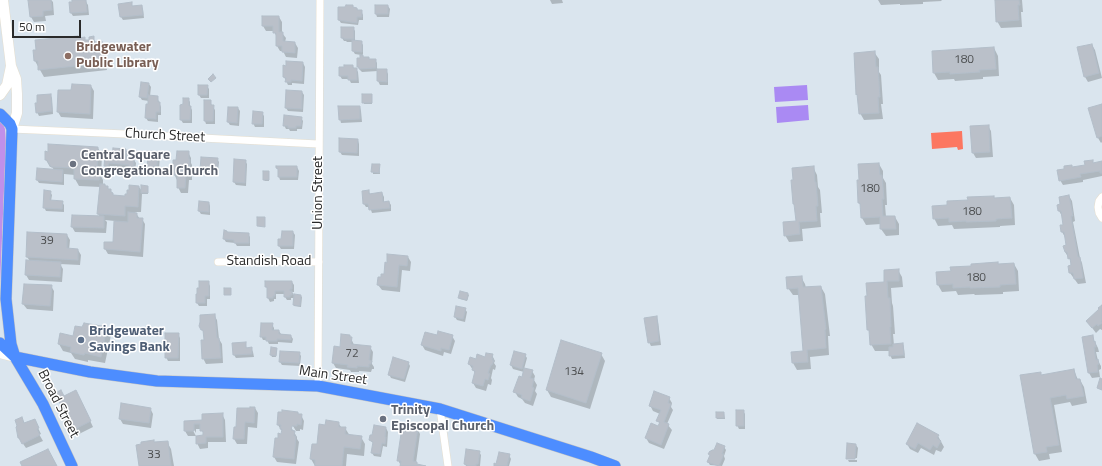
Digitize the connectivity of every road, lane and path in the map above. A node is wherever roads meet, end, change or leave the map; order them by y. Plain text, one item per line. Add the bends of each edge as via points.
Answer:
1 (3, 0) edge
2 (320, 0) edge
3 (12, 66) junction
4 (0, 96) edge
5 (0, 114) edge
6 (12, 129) junction
7 (318, 144) junction
8 (1102, 197) edge
9 (1102, 218) edge
10 (218, 262) dead end
11 (319, 262) junction
12 (7, 286) junction
13 (0, 299) edge
14 (0, 343) edge
15 (0, 353) edge
16 (16, 357) junction
17 (318, 386) junction
18 (440, 409) junction
19 (72, 466) edge
20 (448, 466) edge
21 (615, 466) edge

1 - 3 main road
2 - 7 street, Union Street
3 - 4 main road via 7,85
3 - 6 main road via 16,79 17,113
5 - 6 main road
6 - 7 street, Church Street
6 - 12 main road
7 - 11 street, Union Street
8 - 9 street via 1098,207
10 - 11 street, Standish Road
11 - 17 street, Union Street
12 - 13 main road
12 - 16 main road via 9,330
14 - 16 main road
15 - 16 main road
16 - 17 main road, Main Street via 157,381
16 - 19 main road, Broad Street via 43,404
17 - 18 main road, Main Street
18 - 20 street
18 - 21 main road, Main Street

